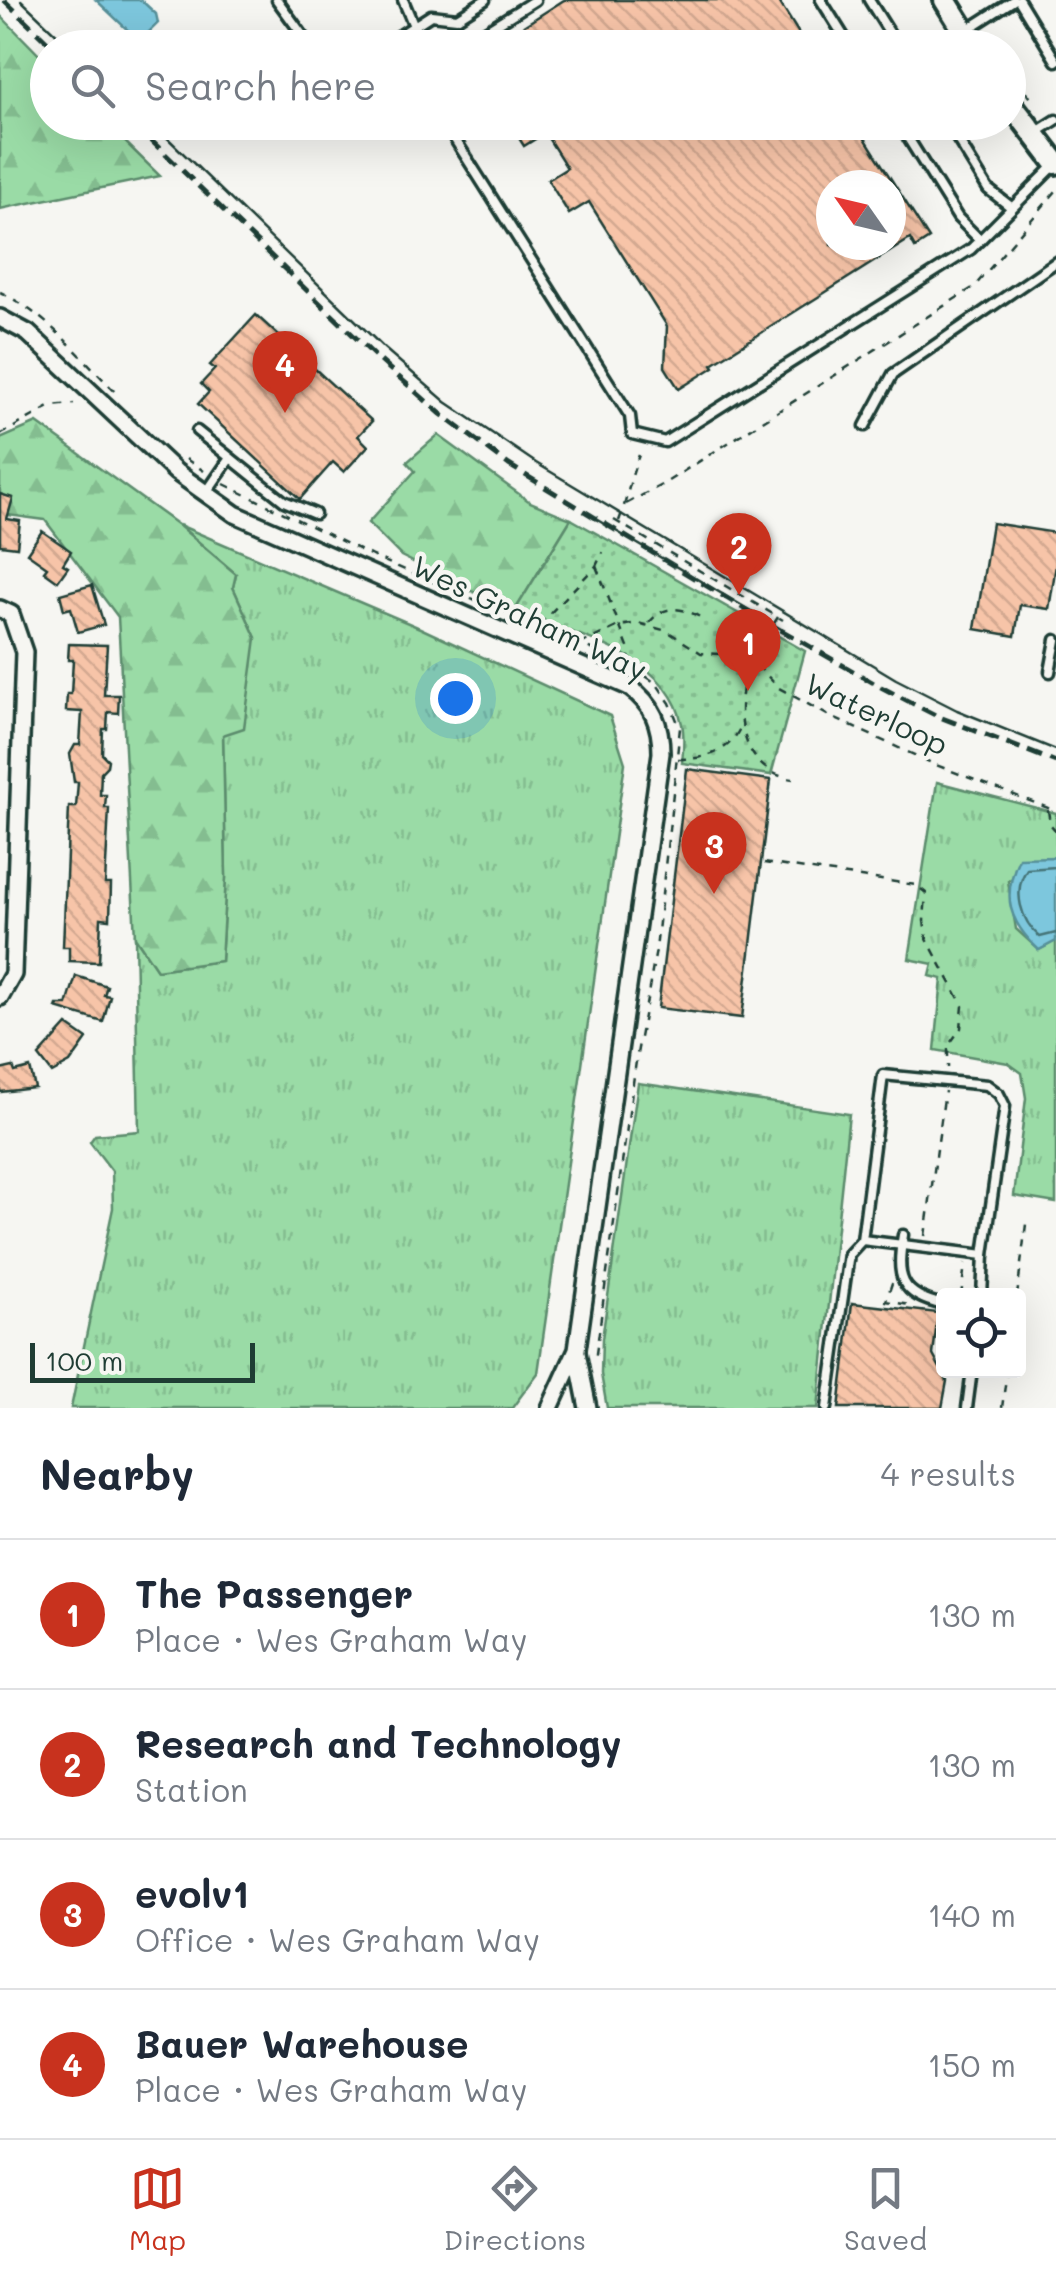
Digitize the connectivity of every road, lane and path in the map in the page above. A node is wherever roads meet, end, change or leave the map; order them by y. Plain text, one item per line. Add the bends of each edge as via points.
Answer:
1 (277, 0) edge
2 (403, 0) edge
3 (485, 0) edge
4 (535, 0) edge
5 (821, 0) edge
6 (869, 0) edge
7 (945, 0) edge
8 (1016, 0) edge
9 (414, 26) junction
10 (299, 30) edge
11 (408, 30) edge
12 (487, 30) edge
13 (840, 30) edge
14 (888, 30) edge
15 (964, 30) edge
16 (982, 30) edge
17 (1056, 61) edge
18 (1026, 93) edge
19 (1046, 126) edge
20 (455, 140) edge
21 (909, 140) edge
22 (957, 140) edge
23 (1056, 164) edge
24 (1056, 191) edge
25 (1011, 207) junction
26 (980, 240) junction
27 (1056, 262) edge
28 (0, 318) edge
29 (74, 404) dead end
30 (864, 426) dead end
31 (198, 431) dead end
32 (0, 434) edge
33 (639, 455) dead end
34 (230, 458) junction
35 (206, 493) junction
36 (626, 504) junction
37 (315, 514) dead end
38 (603, 552) dead end
39 (596, 566) junction
40 (0, 609) edge
41 (700, 617) dead end
42 (648, 624) junction
43 (538, 626) dead end
44 (619, 626) junction
45 (1056, 640) edge
46 (579, 644) dead end
47 (752, 660) junction
48 (628, 672) dead end
49 (1050, 672) dead end
50 (742, 724) junction
51 (678, 759) dead end
52 (792, 779) dead end
53 (1048, 809) junction
54 (1056, 811) edge
55 (1056, 831) edge
56 (764, 863) dead end
57 (0, 998) edge
58 (946, 1080) junction
59 (1026, 1224) dead end
60 (862, 1240) junction
61 (902, 1240) junction
62 (924, 1248) junction
63 (984, 1255) junction
64 (954, 1262) dead end
65 (962, 1288) edge
66 (982, 1288) edge
67 (1018, 1288) edge
68 (936, 1303) edge
69 (576, 1349) junction
70 (971, 1378) edge
71 (1006, 1378) edge
72 (550, 1408) edge
73 (588, 1408) edge
74 (828, 1408) edge
75 (968, 1408) edge
76 (1002, 1408) edge

1 - 10 lane
2 - 9 lane
3 - 9 lane via 457,18 432,16
4 - 12 lane
5 - 13 lane
6 - 14 lane
7 - 15 street
8 - 16 lane
8 - 17 lane
9 - 11 lane
18 - 19 path
19 - 23 street
20 - 26 lane via 630,416 632,434 665,442
21 - 26 lane via 958,218
22 - 25 lane via 988,188
23 - 25 lane
24 - 36 path via 974,287
25 - 26 lane
27 - 30 lane via 893,374
28 - 35 street, Wes Graham Way via 28,333
29 - 32 path via 51,406
31 - 34 lane
33 - 36 path
34 - 35 lane
34 - 37 lane via 284,500
35 - 69 street, Wes Graham Way via 235,514 629,687 656,718 661,753
36 - 47 path via 616,521 781,619
38 - 39 path
39 - 43 path
39 - 44 path
40 - 57 street via 11,614 24,652 13,974
41 - 42 path via 682,608 666,610
42 - 44 path
42 - 47 path via 701,653
44 - 46 path
44 - 48 path
45 - 49 lane
47 - 50 path
47 - 53 path, Waterloop via 779,688 829,716
50 - 51 path via 718,752
50 - 52 path via 759,764 772,776
53 - 54 path, Waterloop
53 - 55 path
56 - 58 path via 908,883 926,893 927,939 964,1006 961,1028 948,1046
58 - 60 lane via 882,1074
58 - 62 path
58 - 63 lane via 988,1085 1005,1106
59 - 67 path
60 - 61 lane
60 - 74 lane via 849,1254
61 - 62 lane
61 - 68 lane via 904,1288
62 - 63 lane
63 - 66 lane
64 - 65 path via 966,1264
69 - 72 street, Wes Graham Way
69 - 73 street, Wes Graham Way
70 - 75 lane
71 - 76 path

